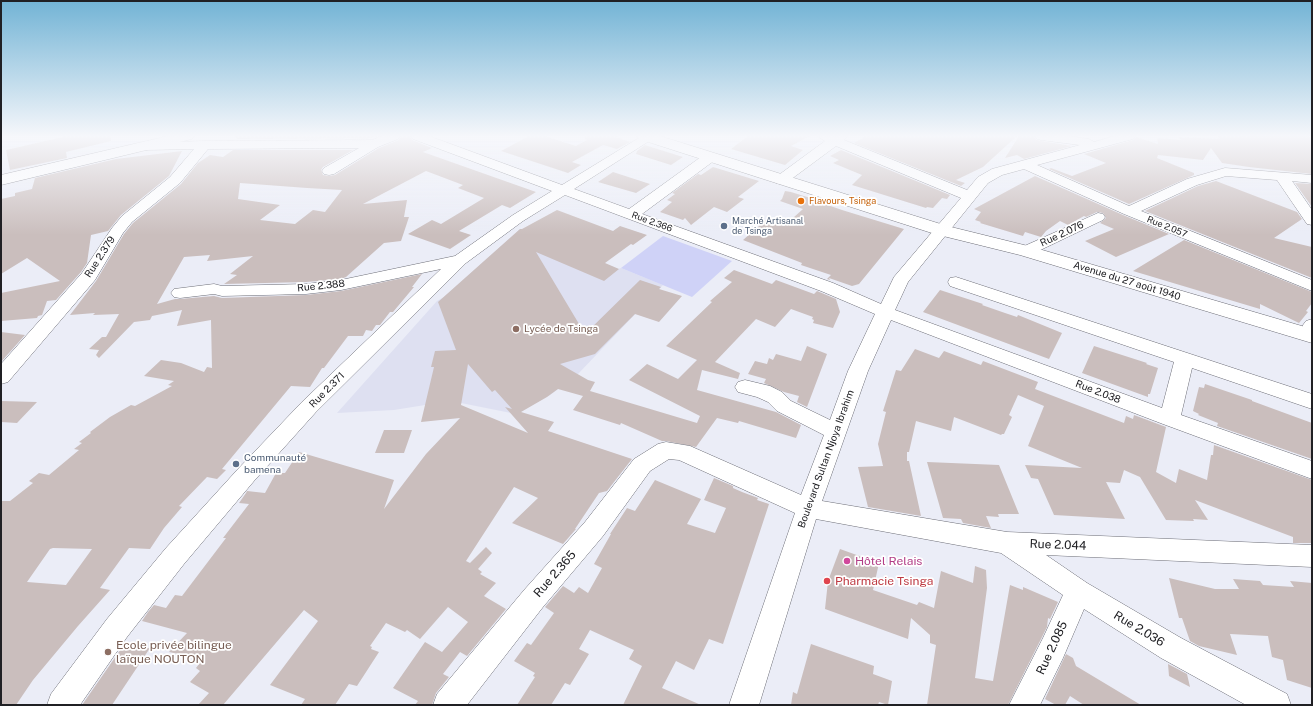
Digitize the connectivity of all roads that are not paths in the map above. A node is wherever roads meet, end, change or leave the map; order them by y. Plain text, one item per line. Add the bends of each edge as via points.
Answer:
1 (48, 169) edge
2 (184, 169) edge
3 (332, 169) edge
4 (505, 169) edge
5 (596, 169) edge
6 (694, 169) edge
7 (747, 169) edge
8 (795, 169) edge
9 (906, 169) edge
10 (1007, 169) edge
11 (1035, 169) edge
12 (329, 171) dead end
13 (1281, 176) junction
14 (1312, 179) edge
15 (1, 180) edge
16 (782, 180) junction
17 (562, 190) junction
18 (969, 196) junction
19 (1129, 211) junction
20 (631, 215) junction
21 (1098, 217) dead end
22 (1312, 221) edge
23 (941, 230) junction
24 (1026, 251) junction
25 (460, 260) junction
26 (956, 282) dead end
27 (1312, 286) edge
28 (180, 293) dead end
29 (885, 312) junction
30 (1311, 332) edge
31 (1184, 360) junction
32 (1, 377) edge
33 (745, 387) dead end
34 (1312, 402) edge
35 (1170, 419) junction
36 (836, 432) junction
37 (666, 450) joint
38 (1312, 470) edge
39 (808, 508) junction
40 (1007, 543) junction
41 (1312, 556) edge
42 (1078, 591) junction
43 (62, 705) edge
44 (448, 705) edge
45 (744, 705) edge
46 (1024, 705) edge
47 (1276, 705) edge

1 - 15 main road
2 - 32 street, Rue 2.379 via 175,180 127,219 89,276
3 - 12 street
4 - 17 street, Rue 2.366
5 - 17 street, Rue 2.371
6 - 20 street
7 - 16 main road, Avenue du 27 août 1940
8 - 16 street
9 - 18 street
10 - 18 street, Boulevard Sultan Njoya Ibrahim via 983,180
11 - 19 street, Rue 2.057
13 - 14 street
13 - 19 street via 1238,172 1214,174
13 - 22 street
16 - 23 main road, Avenue du 27 août 1940
17 - 20 street, Rue 2.366
17 - 25 street, Rue 2.371
18 - 23 street, Boulevard Sultan Njoya Ibrahim
19 - 27 street, Rue 2.057
20 - 29 street, Rue 2.366 via 827,287
21 - 24 street, Rue 2.076
23 - 24 main road, Avenue du 27 août 1940
23 - 29 street, Boulevard Sultan Njoya Ibrahim via 900,281
24 - 30 main road, Avenue du 27 août 1940
25 - 28 street, Rue 2.388 via 334,286 284,290 214,289
25 - 43 street, Rue 2.371 via 309,407 246,475 175,556
26 - 31 street
29 - 35 street, Rue 2.038
29 - 36 street, Boulevard Sultan Njoya Ibrahim via 858,371
31 - 34 street
31 - 35 street
33 - 36 street via 763,391 775,397 784,406
35 - 38 street, Rue 2.038
36 - 39 street, Boulevard Sultan Njoya Ibrahim
37 - 39 street, Rue 2.044 via 682,452
37 - 44 street, Rue 2.365 via 642,465 594,530 534,598
39 - 40 street, Rue 2.044
39 - 45 street, Boulevard Sultan Njoya Ibrahim
40 - 41 street, Rue 2.044
40 - 42 street, Rue 2.036
42 - 46 street, Rue 2.085
42 - 47 street, Rue 2.036 via 1171,648

